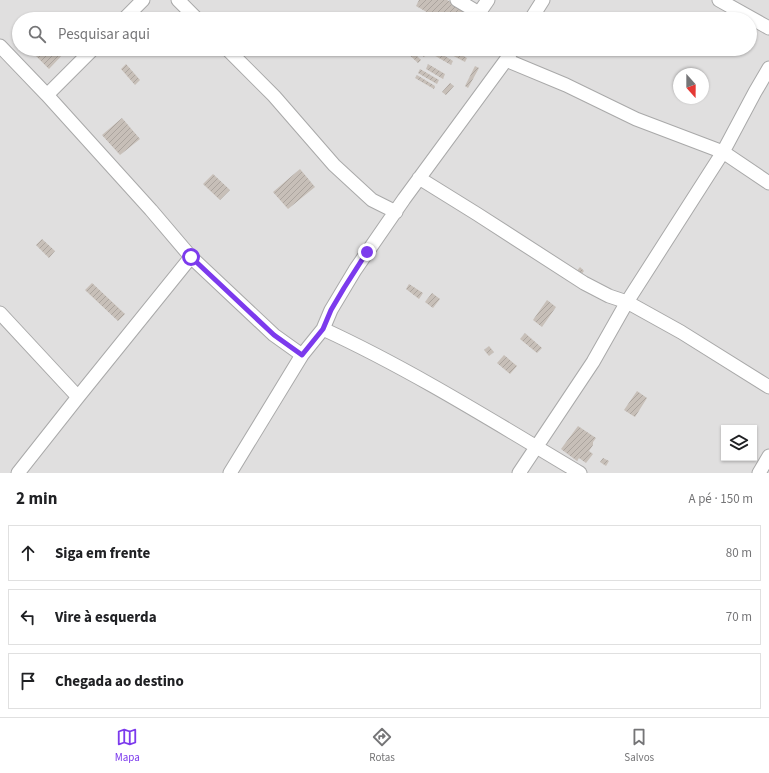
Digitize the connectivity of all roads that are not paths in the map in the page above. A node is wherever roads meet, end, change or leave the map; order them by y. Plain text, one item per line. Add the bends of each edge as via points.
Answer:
1 (143, 0) edge
2 (178, 0) edge
3 (457, 0) edge
4 (488, 0) edge
5 (543, 0) edge
6 (720, 0) edge
7 (131, 12) edge
8 (190, 12) edge
9 (477, 12) edge
10 (480, 12) edge
11 (535, 12) edge
12 (741, 12) edge
13 (757, 21) edge
14 (769, 28) edge
15 (0, 46) edge
16 (86, 56) edge
17 (234, 56) edge
18 (508, 56) edge
19 (511, 56) edge
20 (769, 68) edge
21 (47, 95) junction
22 (723, 152) junction
23 (419, 178) junction
24 (769, 183) edge
25 (396, 212) junction
26 (191, 257) junction
27 (627, 302) junction
28 (0, 313) edge
29 (323, 329) junction
30 (302, 355) junction
31 (769, 388) edge
32 (78, 397) junction
33 (536, 447) junction
34 (769, 456) edge
35 (18, 473) edge
36 (230, 473) edge
37 (519, 473) edge
38 (580, 473) edge
39 (759, 473) edge

1 - 7 street
2 - 8 street
3 - 9 street
4 - 10 street
5 - 11 street
6 - 12 street
13 - 14 street
15 - 21 street
16 - 21 street
17 - 25 street via 274,96 334,165 372,200
18 - 23 street
19 - 22 street via 636,118
20 - 22 street
21 - 26 street
22 - 24 street
22 - 27 street
23 - 25 street
23 - 27 street via 584,283
25 - 29 street via 355,270 331,310
26 - 30 street via 274,335
26 - 32 street
27 - 31 street via 682,332
27 - 33 street via 593,362
28 - 32 street
29 - 30 street
29 - 33 street via 365,348
30 - 36 street
32 - 35 street
33 - 37 street
33 - 38 street
34 - 39 street

